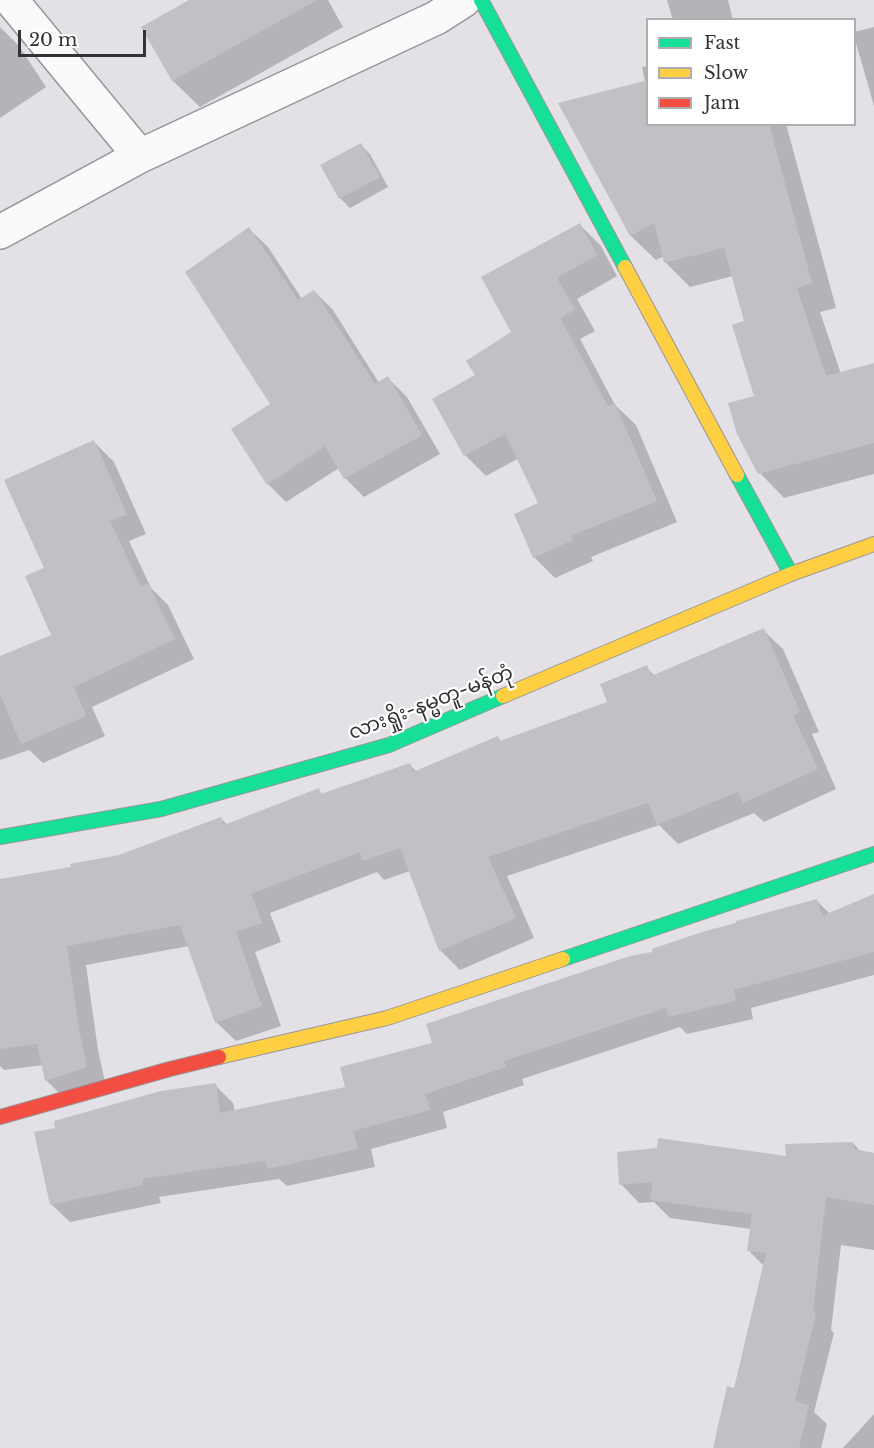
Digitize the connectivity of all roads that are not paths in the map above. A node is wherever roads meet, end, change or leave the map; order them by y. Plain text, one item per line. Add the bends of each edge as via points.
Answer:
1 (11, 0) edge
2 (464, 0) edge
3 (482, 0) edge
4 (428, 9) edge
5 (140, 156) junction
6 (0, 232) edge
7 (874, 544) edge
8 (791, 574) junction
9 (0, 837) edge
10 (874, 854) edge
11 (0, 1117) edge

1 - 5 street
2 - 4 street
3 - 8 street
4 - 5 street
5 - 6 street
7 - 8 street, လားရှိုး-နမ္မတူ-မန်တုံ
8 - 9 street, လားရှိုး-နမ္မတူ-မန်တုံ via 389,745 161,809
10 - 11 street via 387,1018 170,1069

